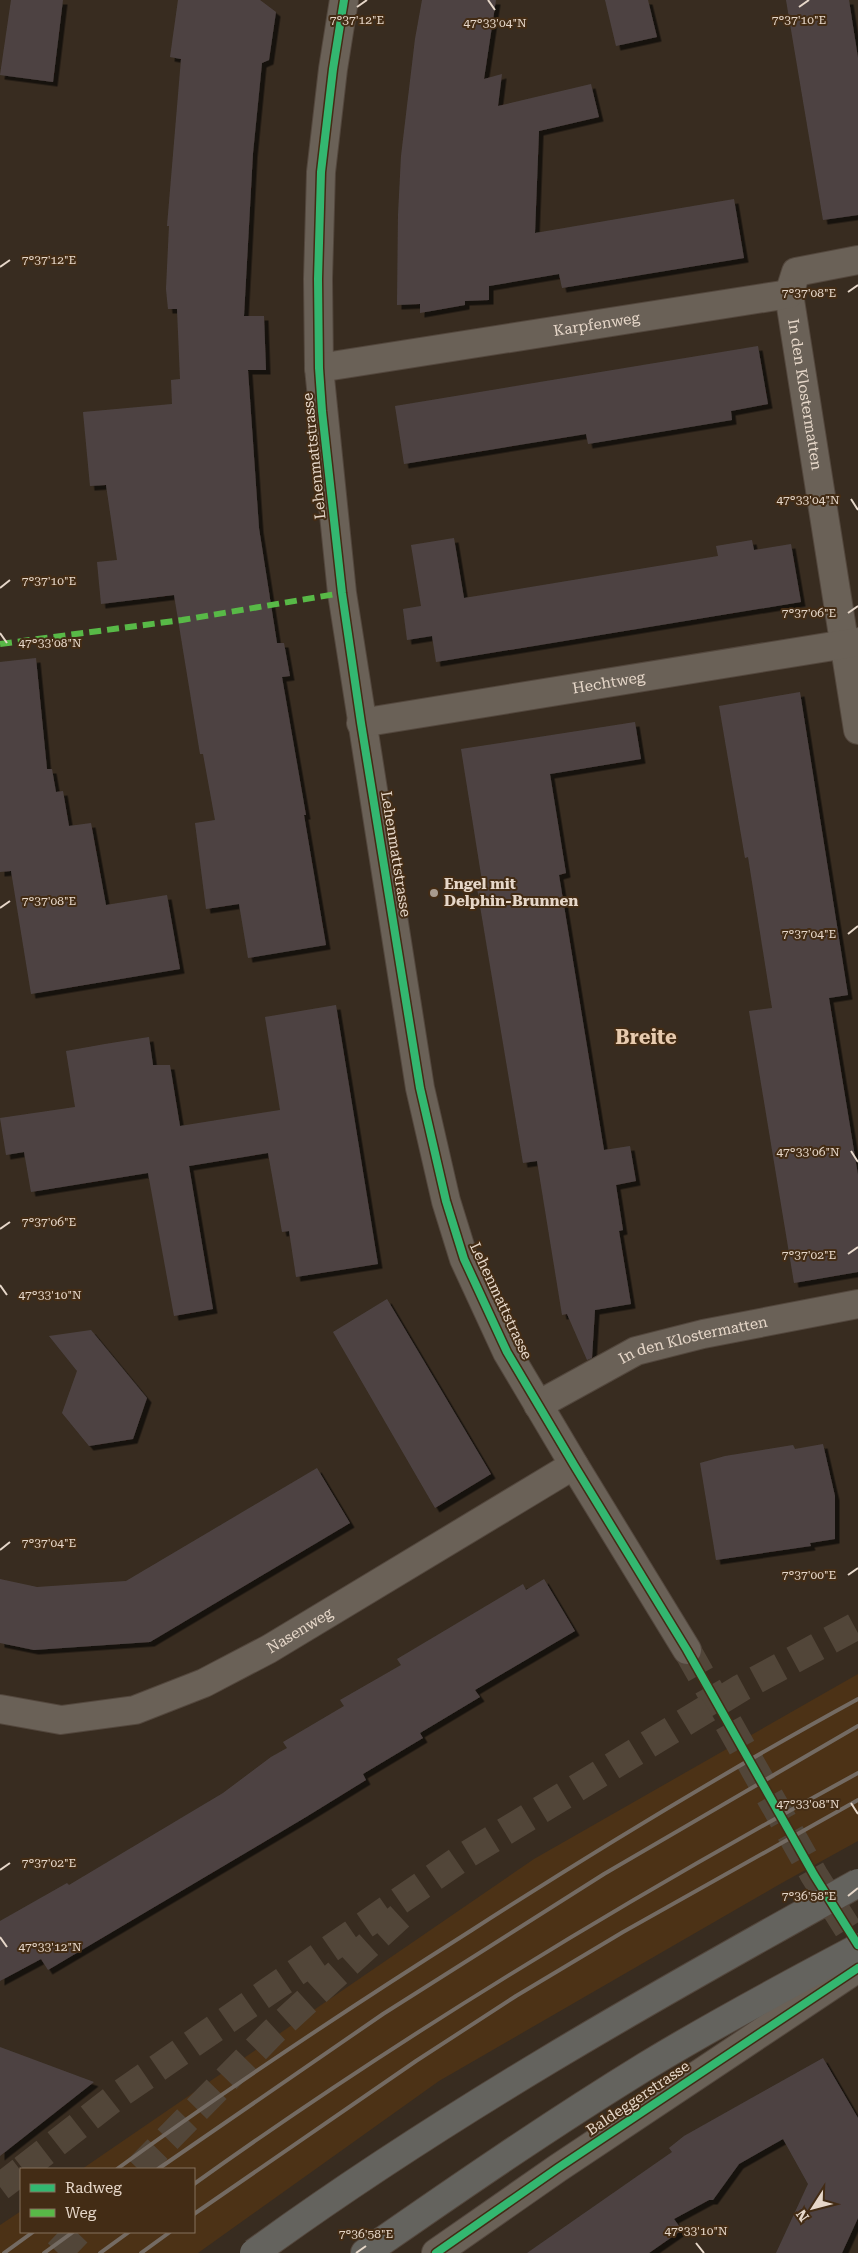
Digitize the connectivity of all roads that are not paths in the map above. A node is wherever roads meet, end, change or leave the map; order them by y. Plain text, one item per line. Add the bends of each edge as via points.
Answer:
1 (344, 0) edge
2 (858, 260) edge
3 (790, 294) junction
4 (319, 368) junction
5 (851, 643) edge
6 (361, 723) junction
7 (858, 730) edge
8 (858, 1304) edge
9 (538, 1404) junction
10 (574, 1465) junction
11 (687, 1650) tunnel mouth
12 (0, 1709) edge
13 (858, 1883) edge
14 (858, 1948) edge
15 (858, 1968) edge
16 (254, 2253) edge
17 (365, 2253) edge
18 (436, 2253) edge

1 - 4 street, Lehenmattstrasse via 321,172
2 - 3 street via 796,272
3 - 4 street, Karpfenweg
3 - 5 street, In den Klostermatten
4 - 6 street, Lehenmattstrasse via 342,594
5 - 6 street, Hechtweg
5 - 7 street, In den Klostermatten
6 - 9 street, Lehenmattstrasse via 420,1088 446,1201 464,1259 507,1352
8 - 9 street, In den Klostermatten via 703,1334 636,1351
9 - 10 street, Lehenmattstrasse
10 - 11 street, Lehenmattstrasse
10 - 12 street, Nasenweg via 270,1649 204,1683 135,1710 61,1720
13 - 16 highway, bridge via 554,2056 368,2173
14 - 17 highway via 646,2066 520,2146
15 - 18 street, Baldeggerstrasse

